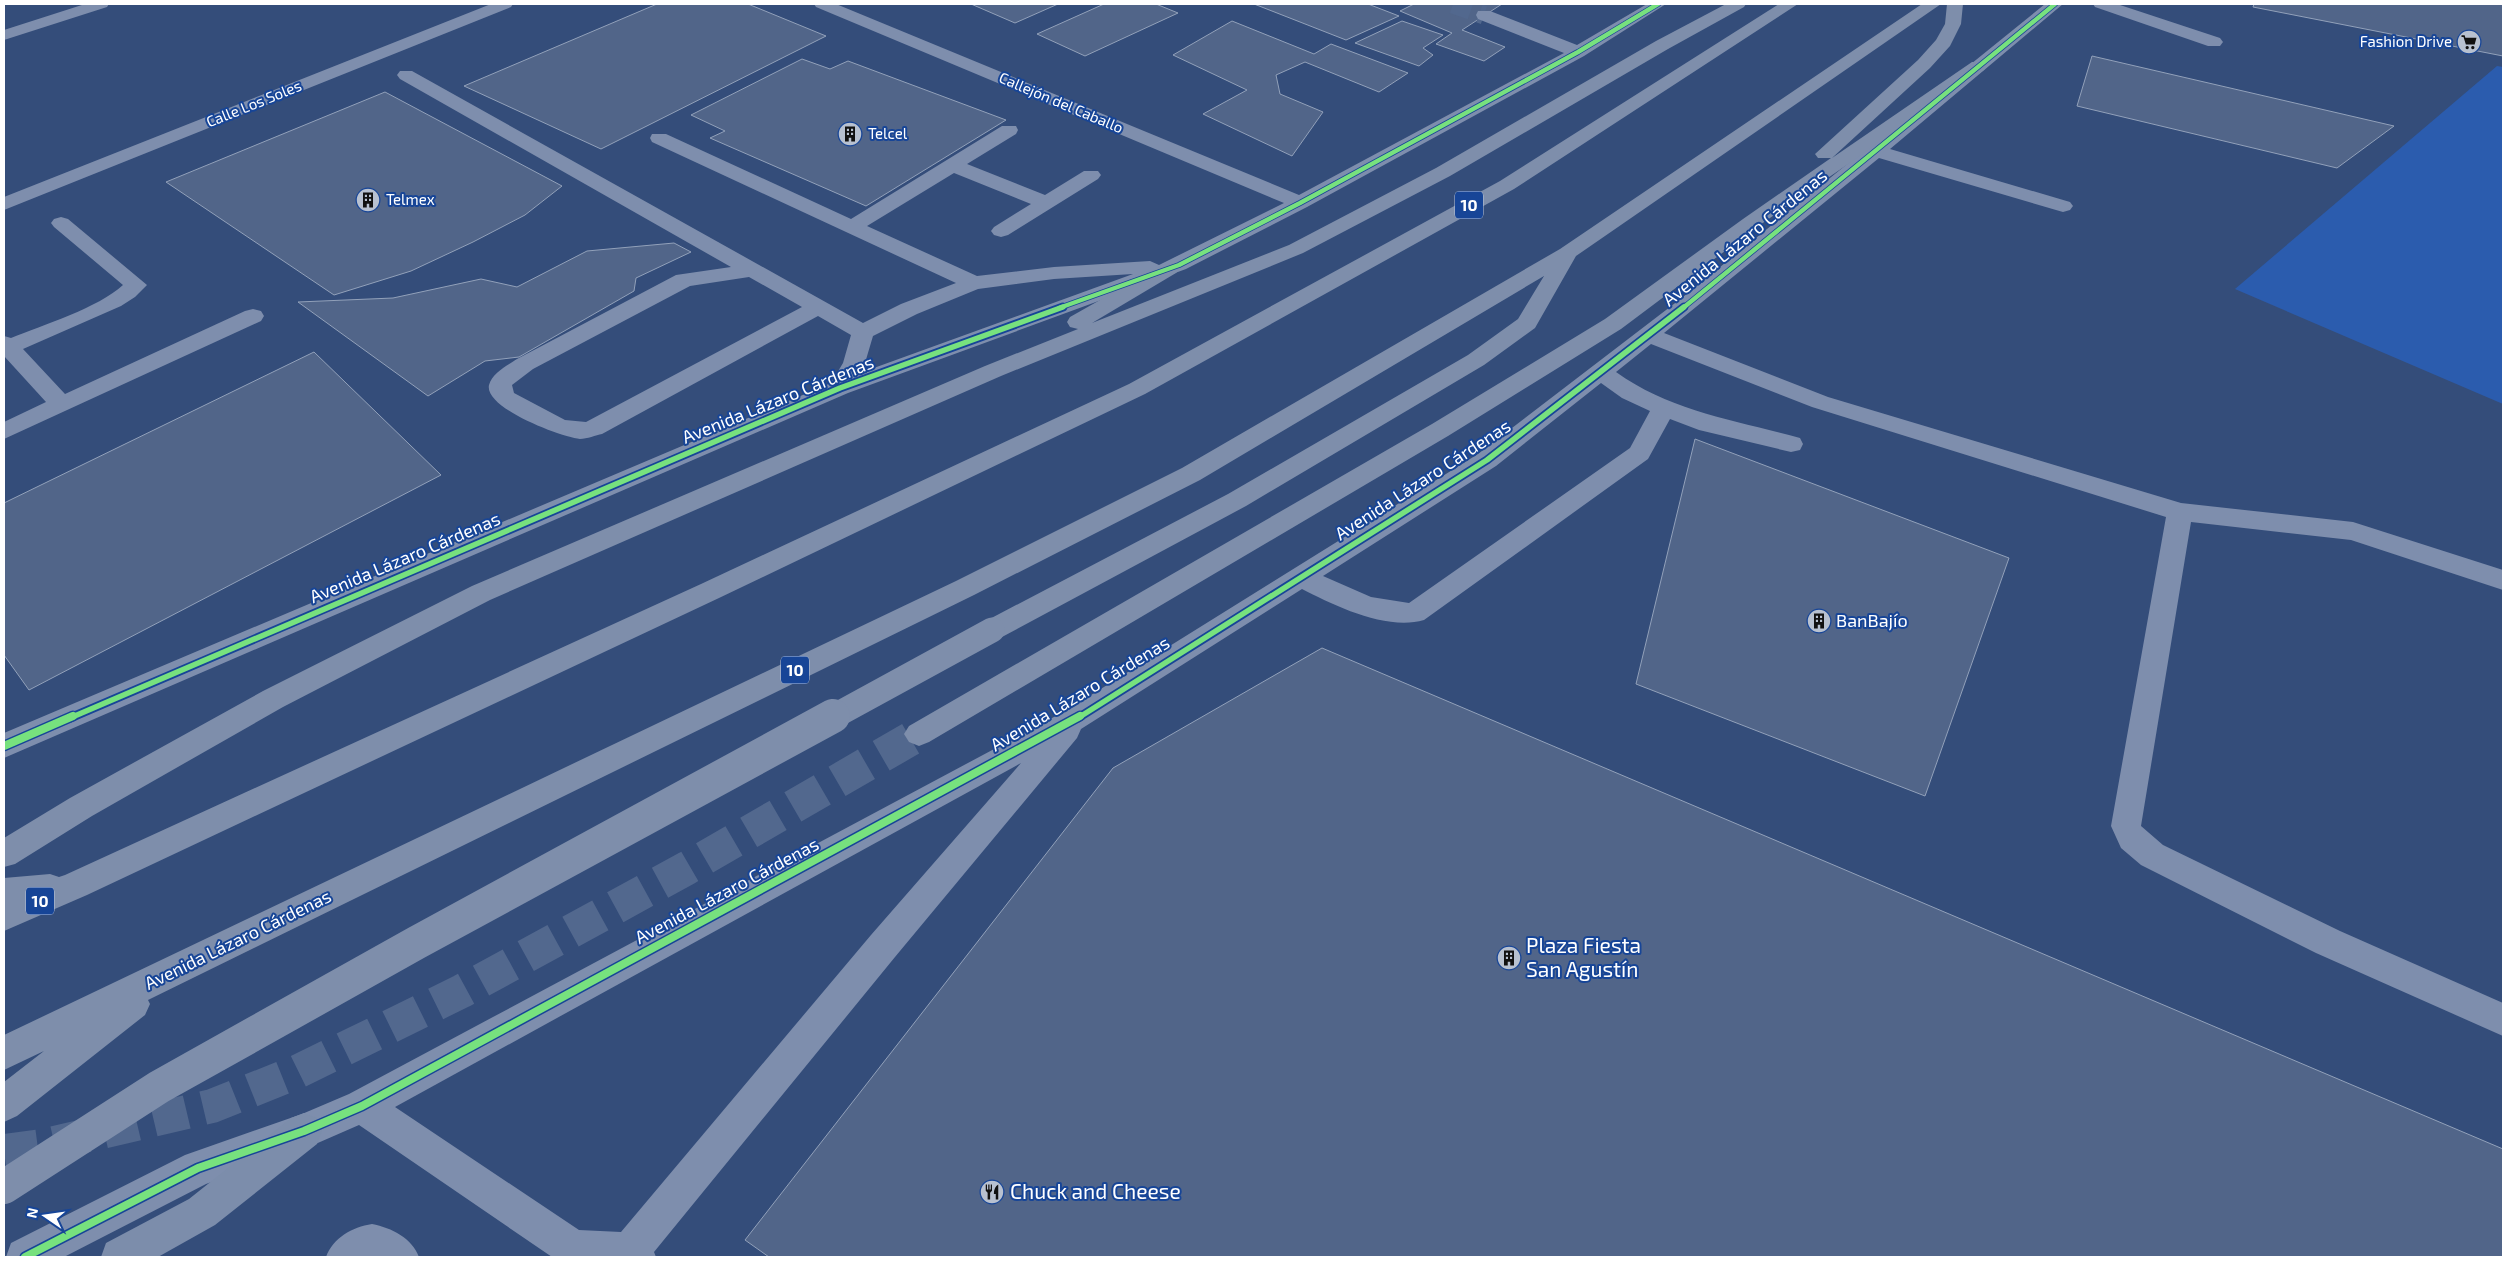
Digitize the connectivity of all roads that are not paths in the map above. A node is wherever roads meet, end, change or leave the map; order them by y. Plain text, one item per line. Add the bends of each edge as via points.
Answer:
1 (101, 4) edge
2 (505, 4) edge
3 (822, 4) edge
4 (1658, 4) edge
5 (1738, 4) edge
6 (1790, 4) edge
7 (1933, 4) edge
8 (1956, 4) edge
9 (2054, 4) edge
10 (2101, 4) edge
11 (1484, 16) tunnel mouth
12 (4, 35) edge
13 (2214, 42) dead end
14 (1578, 52) junction
15 (1978, 66) junction
16 (406, 75) dead end
17 (1008, 130) dead end
18 (658, 138) dead end
19 (1876, 151) junction
20 (952, 165) junction
21 (1091, 175) dead end
22 (1046, 203) junction
23 (1300, 203) junction
24 (4, 204) edge
25 (2063, 206) dead end
26 (1750, 223) junction
27 (61, 224) dead end
28 (852, 227) junction
29 (1001, 232) dead end
30 (1567, 252) junction
31 (1174, 267) junction
32 (752, 270) junction
33 (974, 283) junction
34 (818, 307) junction
35 (253, 316) dead end
36 (863, 332) junction
37 (1648, 336) junction
38 (5, 347) edge
39 (992, 371) junction
40 (1601, 372) junction
41 (840, 388) junction
42 (61, 404) junction
43 (1664, 408) junction
44 (4, 431) edge
45 (1791, 444) dead end
46 (2180, 512) junction
47 (1301, 577) junction
48 (2503, 580) edge
49 (1077, 718) junction
50 (919, 734) tunnel mouth
51 (4, 746) edge
52 (4, 854) edge
53 (76, 886) junction
54 (4, 892) edge
55 (4, 917) edge
56 (178, 969) junction
57 (2503, 1020) edge
58 (4, 1053) edge
59 (4, 1104) edge
60 (362, 1106) junction
61 (304, 1131) junction
62 (4, 1187) edge
63 (570, 1253) edge
64 (633, 1255) edge
65 (25, 1257) edge
66 (120, 1257) edge
67 (345, 1257) edge
68 (400, 1257) edge

1 - 12 street
2 - 24 street, Calle Los Soles
3 - 23 street, Callejón del Caballo
4 - 14 street, Avenida Lázaro Cárdenas
5 - 39 highway via 1443,172 1296,249
6 - 53 highway, 10 via 1506,185 1137,389 710,592
7 - 30 highway, Avenida Lázaro Cárdenas / 10
8 - 26 highway via 1953,24 1944,42 1924,64
9 - 15 street, Avenida Lázaro Cárdenas
10 - 13 street
11 - 14 street
14 - 23 street, Avenida Lázaro Cárdenas
15 - 19 street, Avenida Lázaro Cárdenas
15 - 26 highway
16 - 32 street
17 - 20 street
18 - 28 street
19 - 25 street
19 - 37 street, Avenida Lázaro Cárdenas
20 - 22 street
20 - 28 street
21 - 22 street
22 - 29 street
23 - 31 street, Avenida Lázaro Cárdenas
26 - 50 highway via 1596,334 1440,430
27 - 38 street via 136,285 131,292 112,302
28 - 33 street
30 - 56 highway, Avenida Lázaro Cárdenas / 10 via 1191,474 965,588
30 - 62 highway, bridge via 1527,323 1476,360 1237,500 416,943 168,1082
31 - 33 street via 1054,273
31 - 39 highway
31 - 41 street, Avenida Lázaro Cárdenas
32 - 34 street
32 - 34 street via 684,280 525,364 507,375 500,389 505,398 559,427 582,431 594,428
33 - 36 street
34 - 36 street
35 - 42 street
36 - 41 street via 854,363
37 - 40 street, Avenida Lázaro Cárdenas
37 - 46 street via 1820,402
38 - 42 street
39 - 52 highway via 480,593 273,699
40 - 43 street via 1630,393
40 - 47 street, Avenida Lázaro Cárdenas via 1487,460
41 - 51 street, Avenida Lázaro Cárdenas
42 - 44 street
43 - 45 street via 1706,424
43 - 47 street via 1639,453 1414,613 1389,613 1345,600
46 - 48 street via 2353,531
46 - 57 street via 2126,826 2128,832 2142,850 2328,942
47 - 49 street, Avenida Lázaro Cárdenas
49 - 60 street, Avenida Lázaro Cárdenas
49 - 64 street via 883,946
53 - 54 highway
53 - 55 highway, 10
56 - 58 highway, Avenida Lázaro Cárdenas / 10
56 - 59 highway
60 - 61 street, Avenida Lázaro Cárdenas
60 - 63 street
61 - 65 street, Avenida Lázaro Cárdenas via 198,1168
61 - 66 main road via 202,1212
63 - 64 street
67 - 68 street via 365,1243 373,1242

